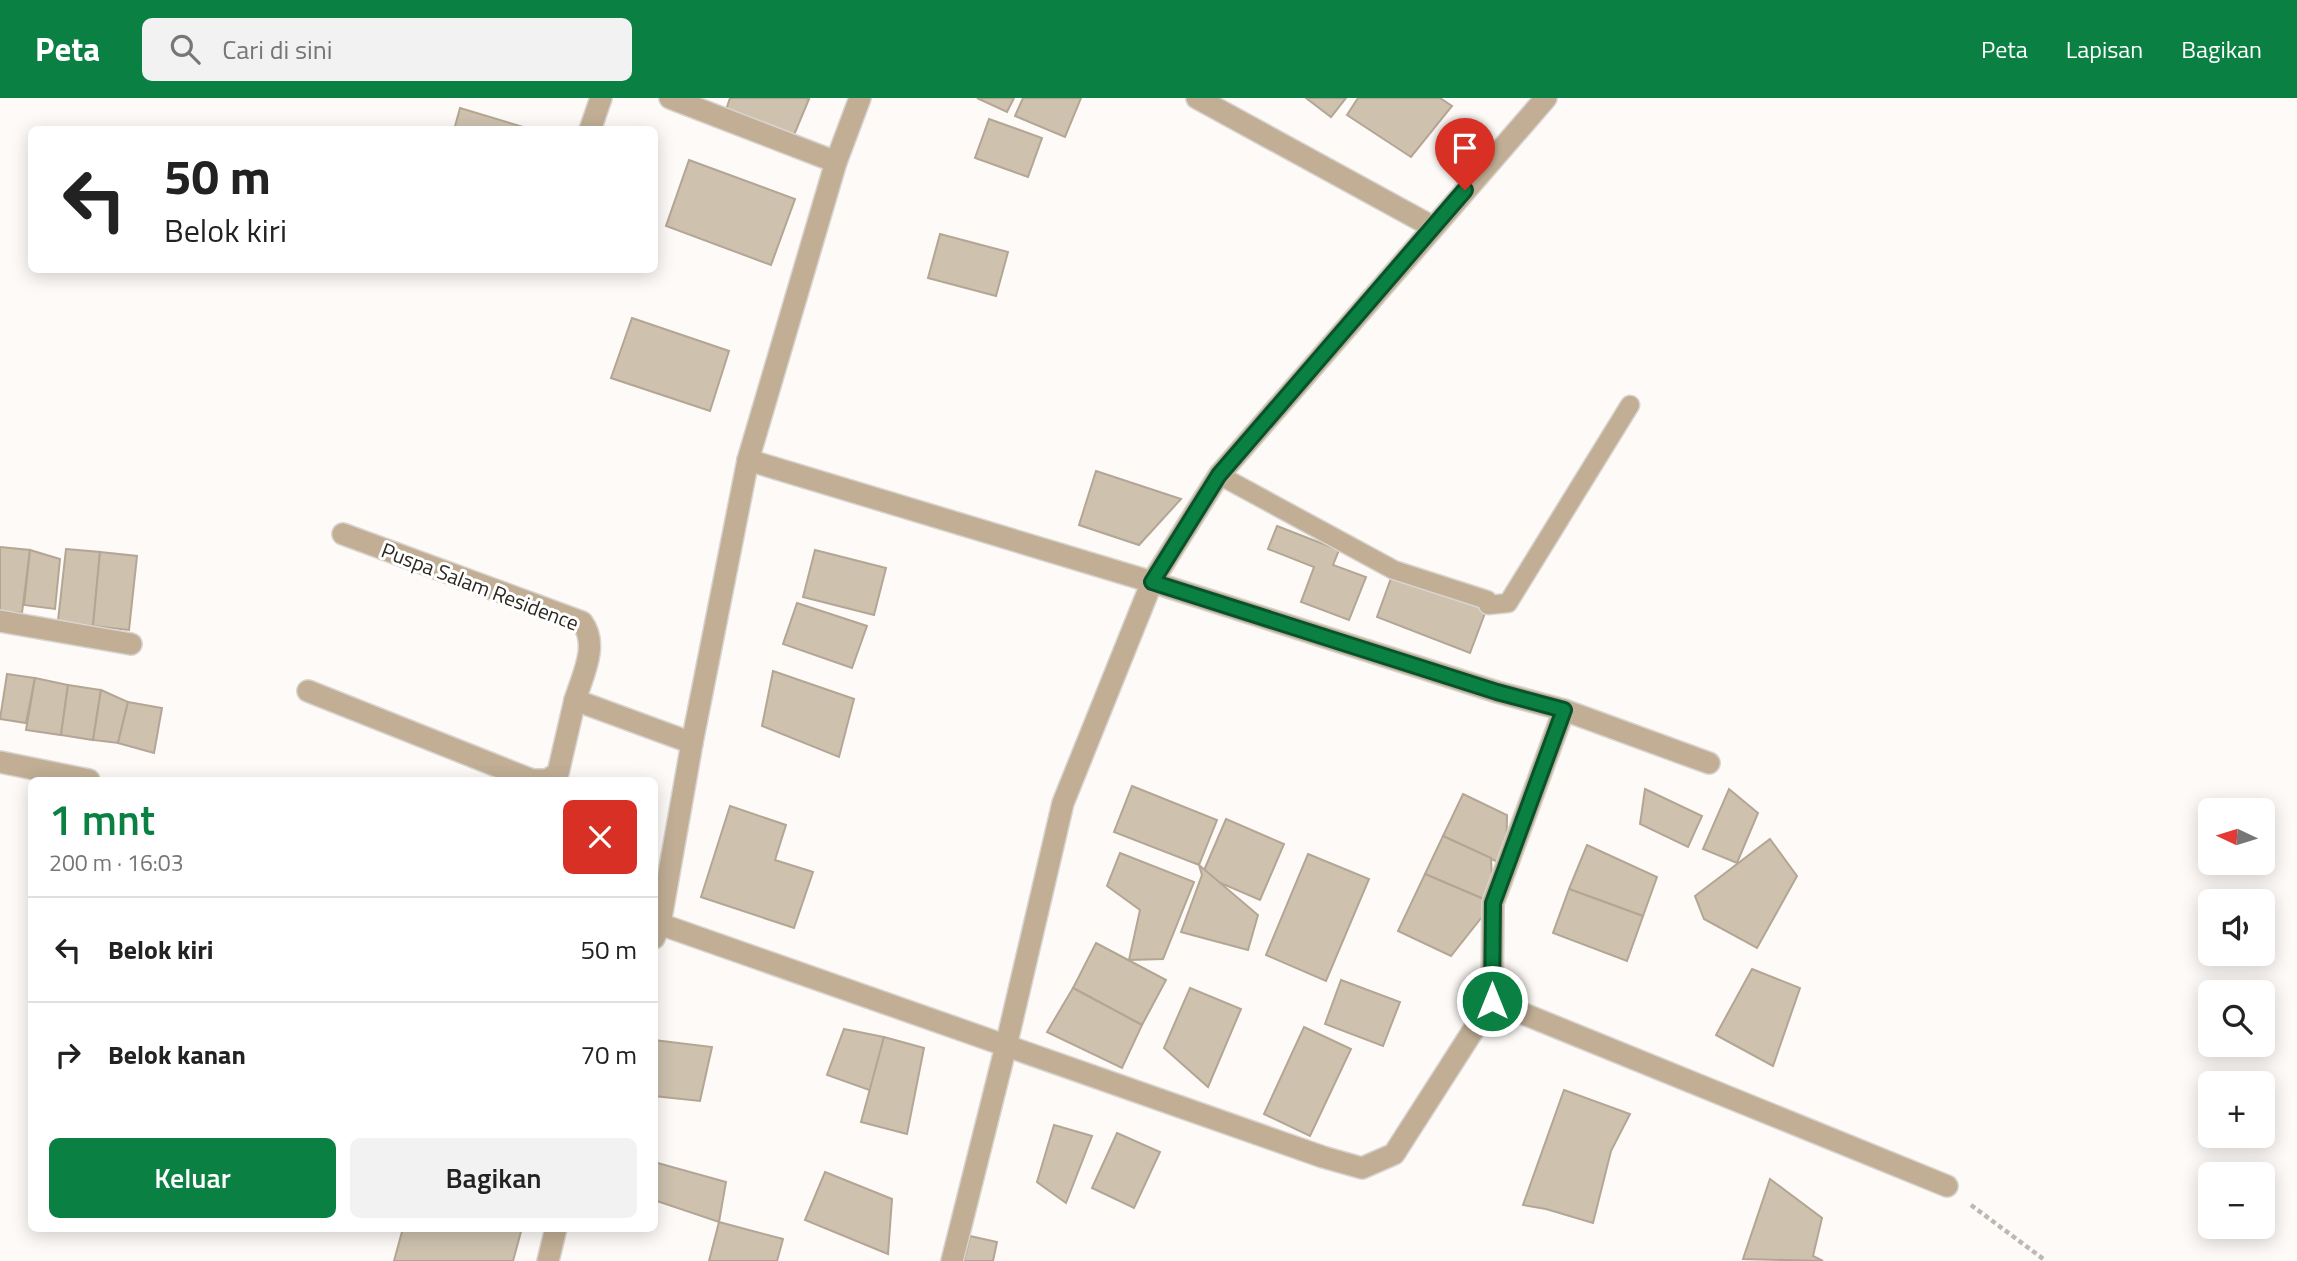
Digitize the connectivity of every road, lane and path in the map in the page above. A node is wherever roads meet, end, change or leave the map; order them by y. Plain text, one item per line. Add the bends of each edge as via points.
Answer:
1 (601, 98) edge
2 (670, 98) edge
3 (860, 98) edge
4 (1196, 98) edge
5 (1546, 98) edge
6 (591, 126) edge
7 (836, 162) junction
8 (1433, 227) junction
9 (1630, 405) dead end
10 (748, 460) junction
11 (1219, 475) junction
12 (343, 534) dead end
13 (1152, 582) junction
14 (0, 621) edge
15 (131, 645) dead end
16 (308, 691) dead end
17 (575, 700) junction
18 (1564, 710) junction
19 (692, 743) junction
20 (0, 762) edge
21 (1709, 763) dead end
22 (74, 777) edge
23 (525, 777) edge
24 (552, 777) edge
25 (658, 918) edge
26 (658, 929) edge
27 (1492, 1001) junction
28 (1006, 1046) junction
29 (1947, 1186) joint
30 (555, 1232) edge
31 (548, 1261) edge
32 (952, 1261) edge
33 (2046, 1261) edge

1 - 6 street
2 - 7 street
3 - 7 street
4 - 8 street
5 - 8 street
7 - 10 street
8 - 11 street
9 - 11 lane via 1508,603 1488,604 1394,570
10 - 13 street
10 - 19 street
11 - 13 street
12 - 17 street, Puspa Salam Residence via 582,622 591,634 591,646
13 - 18 street
13 - 28 street via 1063,803
14 - 15 street
16 - 23 street, Puspa Salam Residence
17 - 19 street
17 - 24 street, Puspa Salam Residence via 558,773
18 - 21 street
18 - 27 street via 1493,903
19 - 25 street
20 - 22 street
26 - 28 street
27 - 28 street via 1394,1154 1362,1168
27 - 29 street
28 - 32 street
29 - 33 path
30 - 31 street

